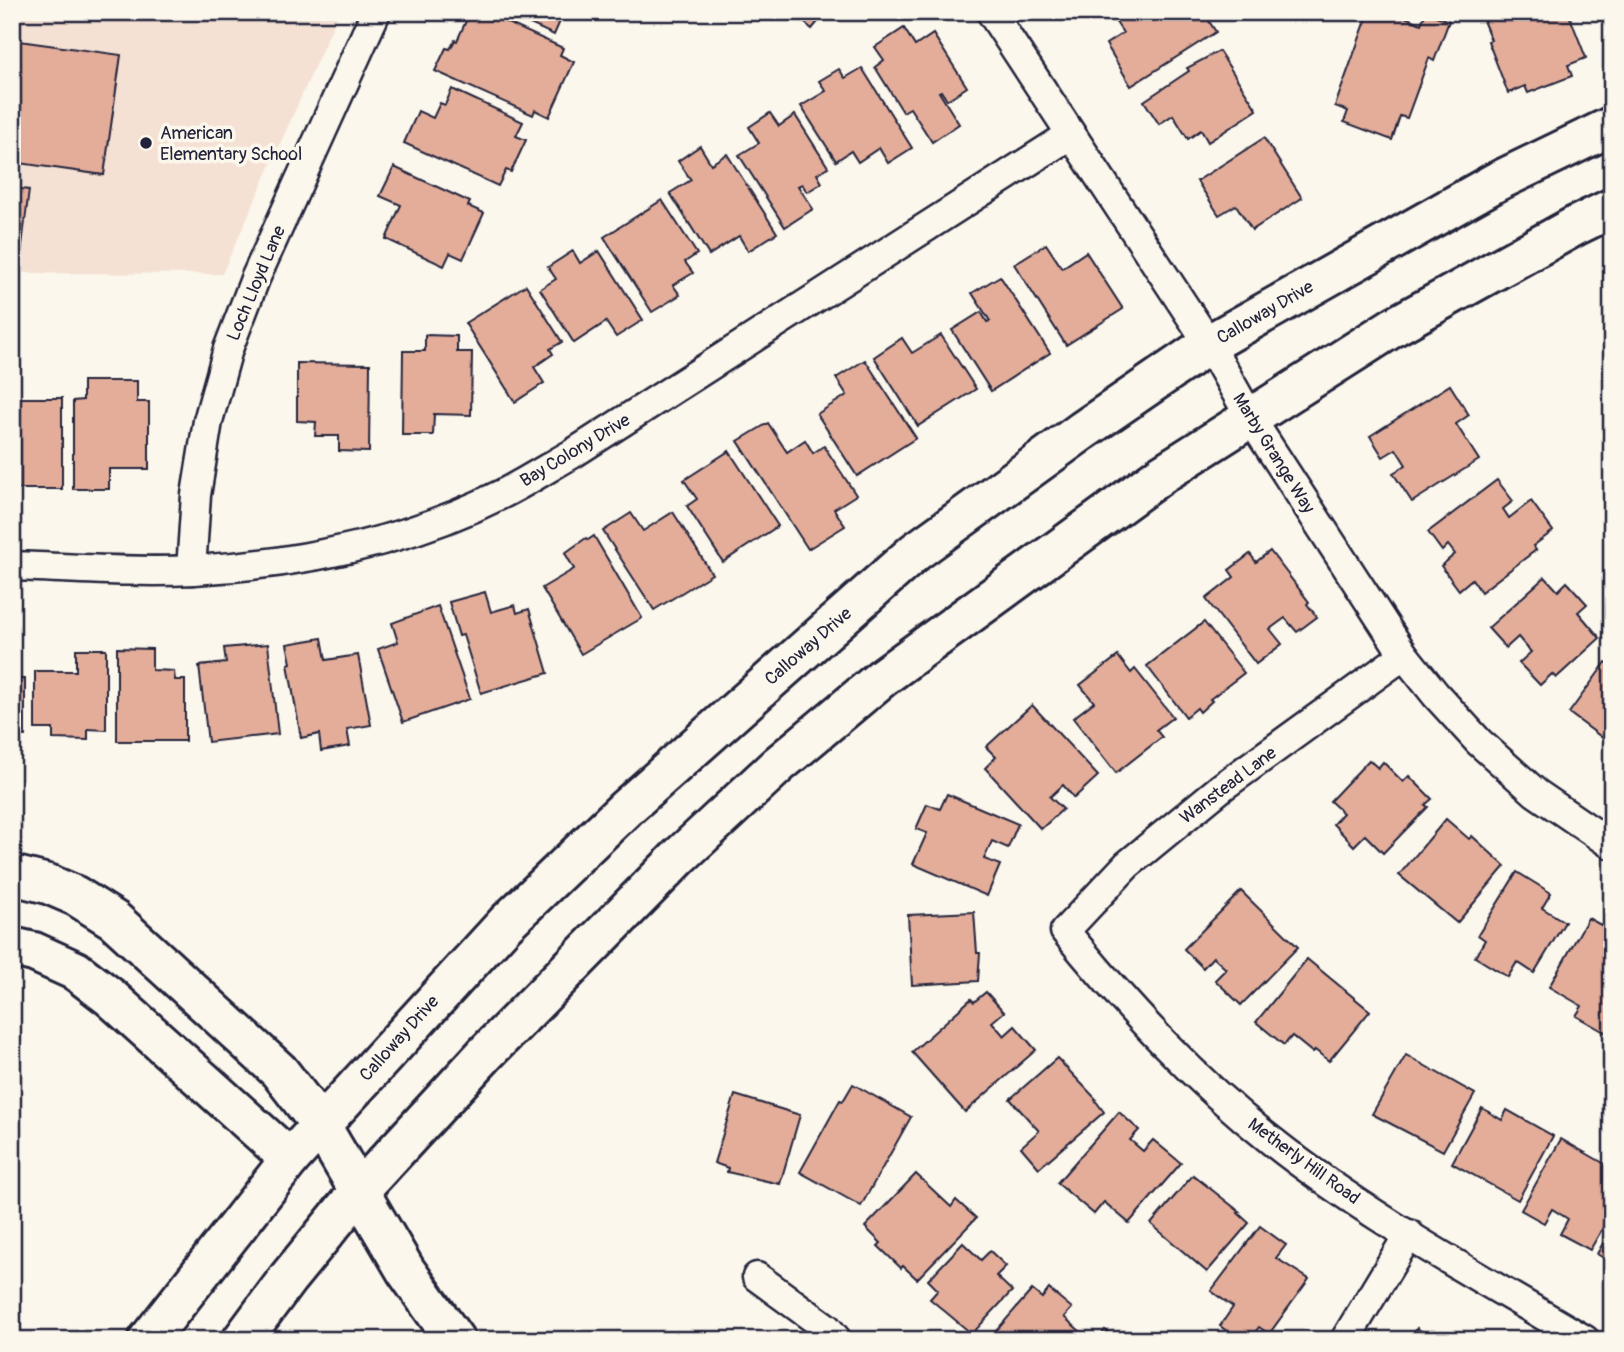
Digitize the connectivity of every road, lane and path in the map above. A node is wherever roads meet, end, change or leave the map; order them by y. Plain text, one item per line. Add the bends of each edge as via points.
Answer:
1 (376, 12) edge
2 (991, 12) edge
3 (1612, 126) edge
4 (1070, 135) junction
5 (1612, 208) edge
6 (1209, 344) junction
7 (1251, 419) junction
8 (12, 566) edge
9 (191, 570) junction
10 (1404, 654) junction
11 (1612, 845) edge
12 (12, 875) edge
13 (1065, 931) joint
14 (12, 947) edge
15 (320, 1124) junction
16 (290, 1159) junction
17 (360, 1190) junction
18 (1409, 1234) junction
19 (757, 1277) dead end
20 (149, 1339) edge
21 (242, 1340) edge
22 (454, 1340) edge
23 (837, 1340) edge
24 (1345, 1340) edge
25 (1586, 1340) edge

1 - 9 street, Loch Lloyd Lane via 228,349 208,421 196,495
2 - 4 street, Marby Grange Way
3 - 6 main road, Calloway Drive via 1496,183
4 - 6 street, Marby Grange Way
4 - 9 street, Bay Colony Drive via 572,454 502,494 427,526 350,549 271,564
5 - 7 main road via 1395,326
6 - 7 street, Marby Grange Way
6 - 15 main road, Calloway Drive via 915,552 722,721 506,923
7 - 10 street, Marby Grange Way
7 - 17 main road via 1161,474 1005,587 883,677 779,764 550,987
8 - 9 street, Bay Colony Drive
10 - 11 street, Marby Grange Way via 1479,741 1536,793
10 - 13 street, Wanstead Lane via 1126,865
12 - 15 main road via 76,896 114,920 279,1071
13 - 18 street, Metherly Hill Road via 1154,1034 1216,1094 1282,1149
14 - 16 main road via 76,971
15 - 16 main road, Calloway Drive
15 - 17 main road
16 - 20 main road, Calloway Drive
17 - 21 main road
17 - 22 main road via 406,1271
18 - 24 street
18 - 25 street, Metherly Hill Road
19 - 23 street

